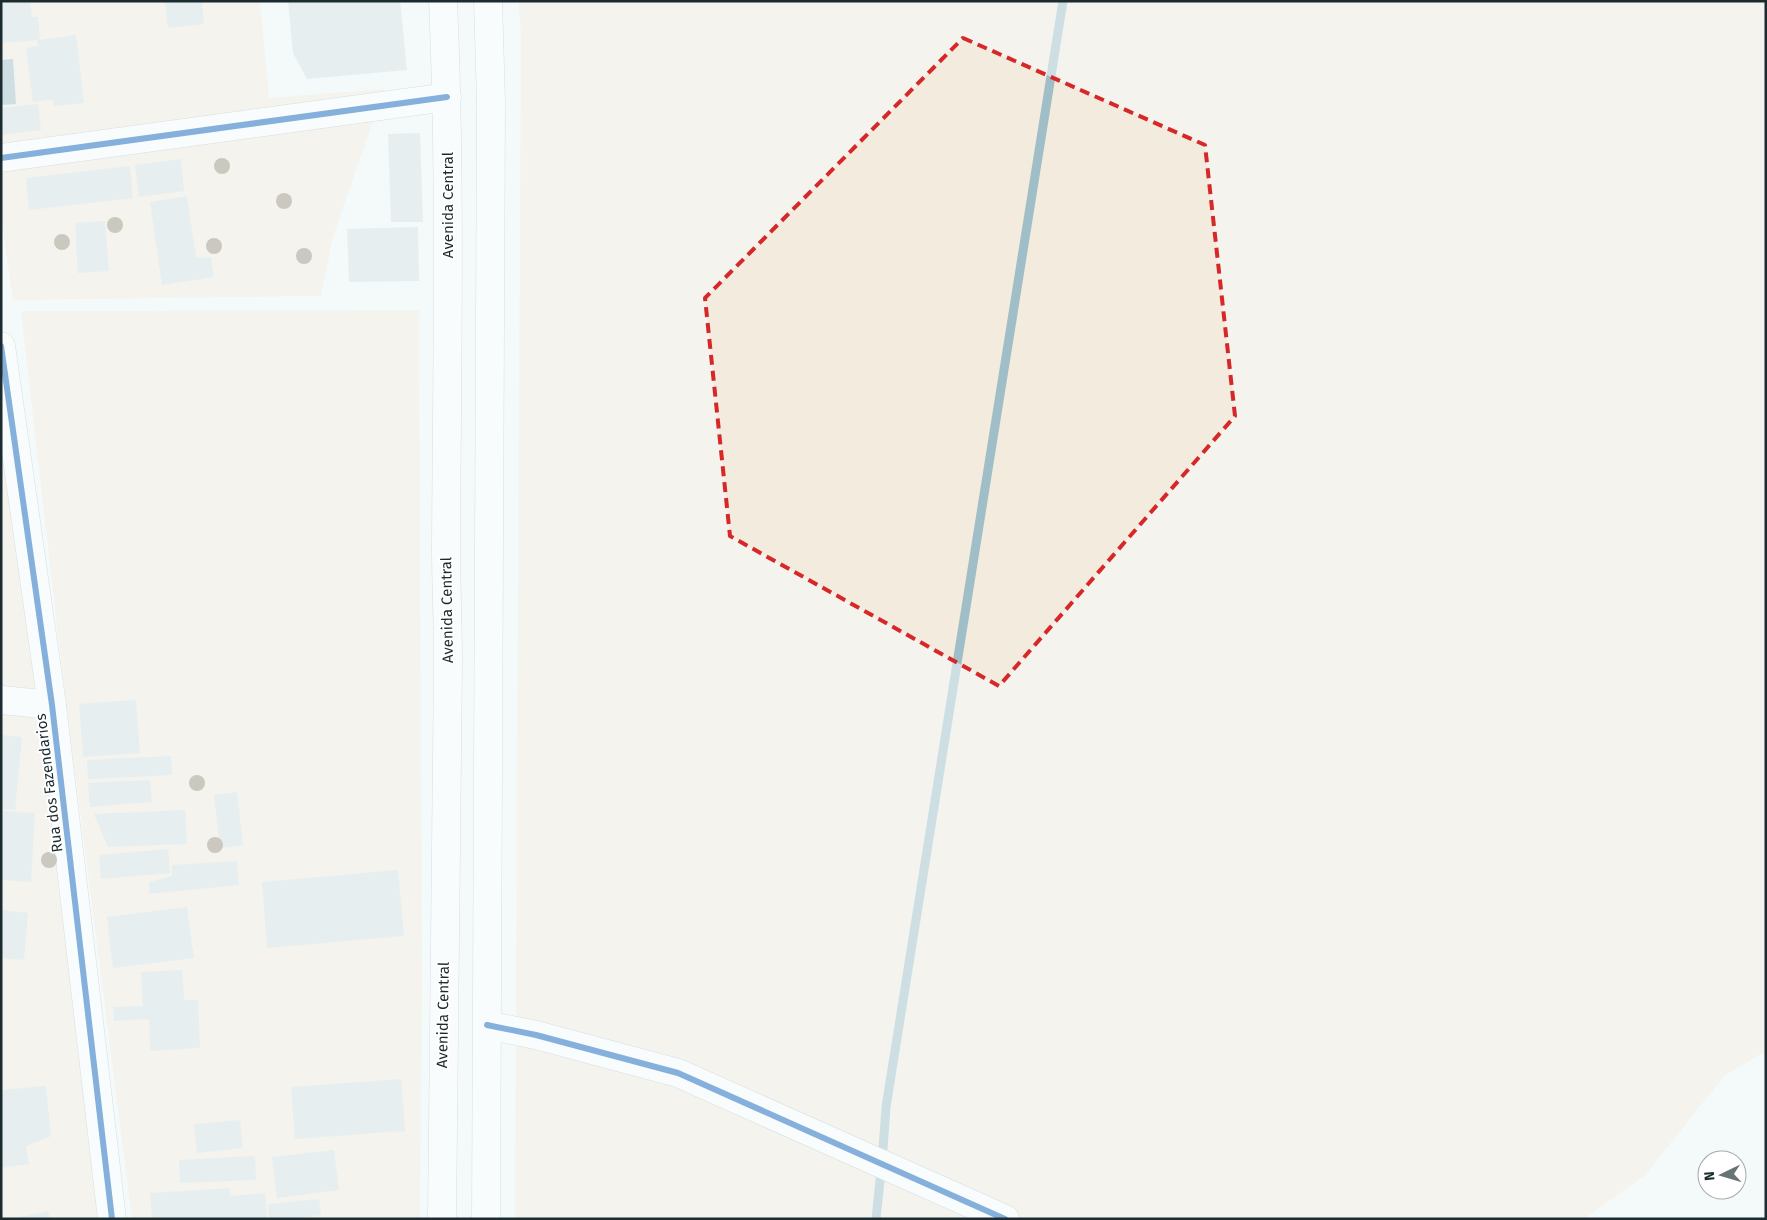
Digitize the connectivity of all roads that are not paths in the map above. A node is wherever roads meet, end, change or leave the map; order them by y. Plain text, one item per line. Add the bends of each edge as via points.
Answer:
1 (443, 1) edge
2 (488, 1) edge
3 (447, 98) junction
4 (1, 158) edge
5 (1, 346) edge
6 (1, 700) edge
7 (52, 705) junction
8 (487, 1024) junction
9 (112, 1219) edge
10 (442, 1219) edge
11 (486, 1219) edge
12 (1005, 1219) edge

1 - 3 main road, Avenida Central
2 - 8 main road via 492,102
3 - 4 main road
3 - 10 main road, Avenida Central via 448,659
5 - 7 main road, Rua dos Fazendarios
6 - 7 main road
7 - 9 main road, Rua dos Fazendarios
8 - 11 main road
8 - 12 main road via 678,1073

